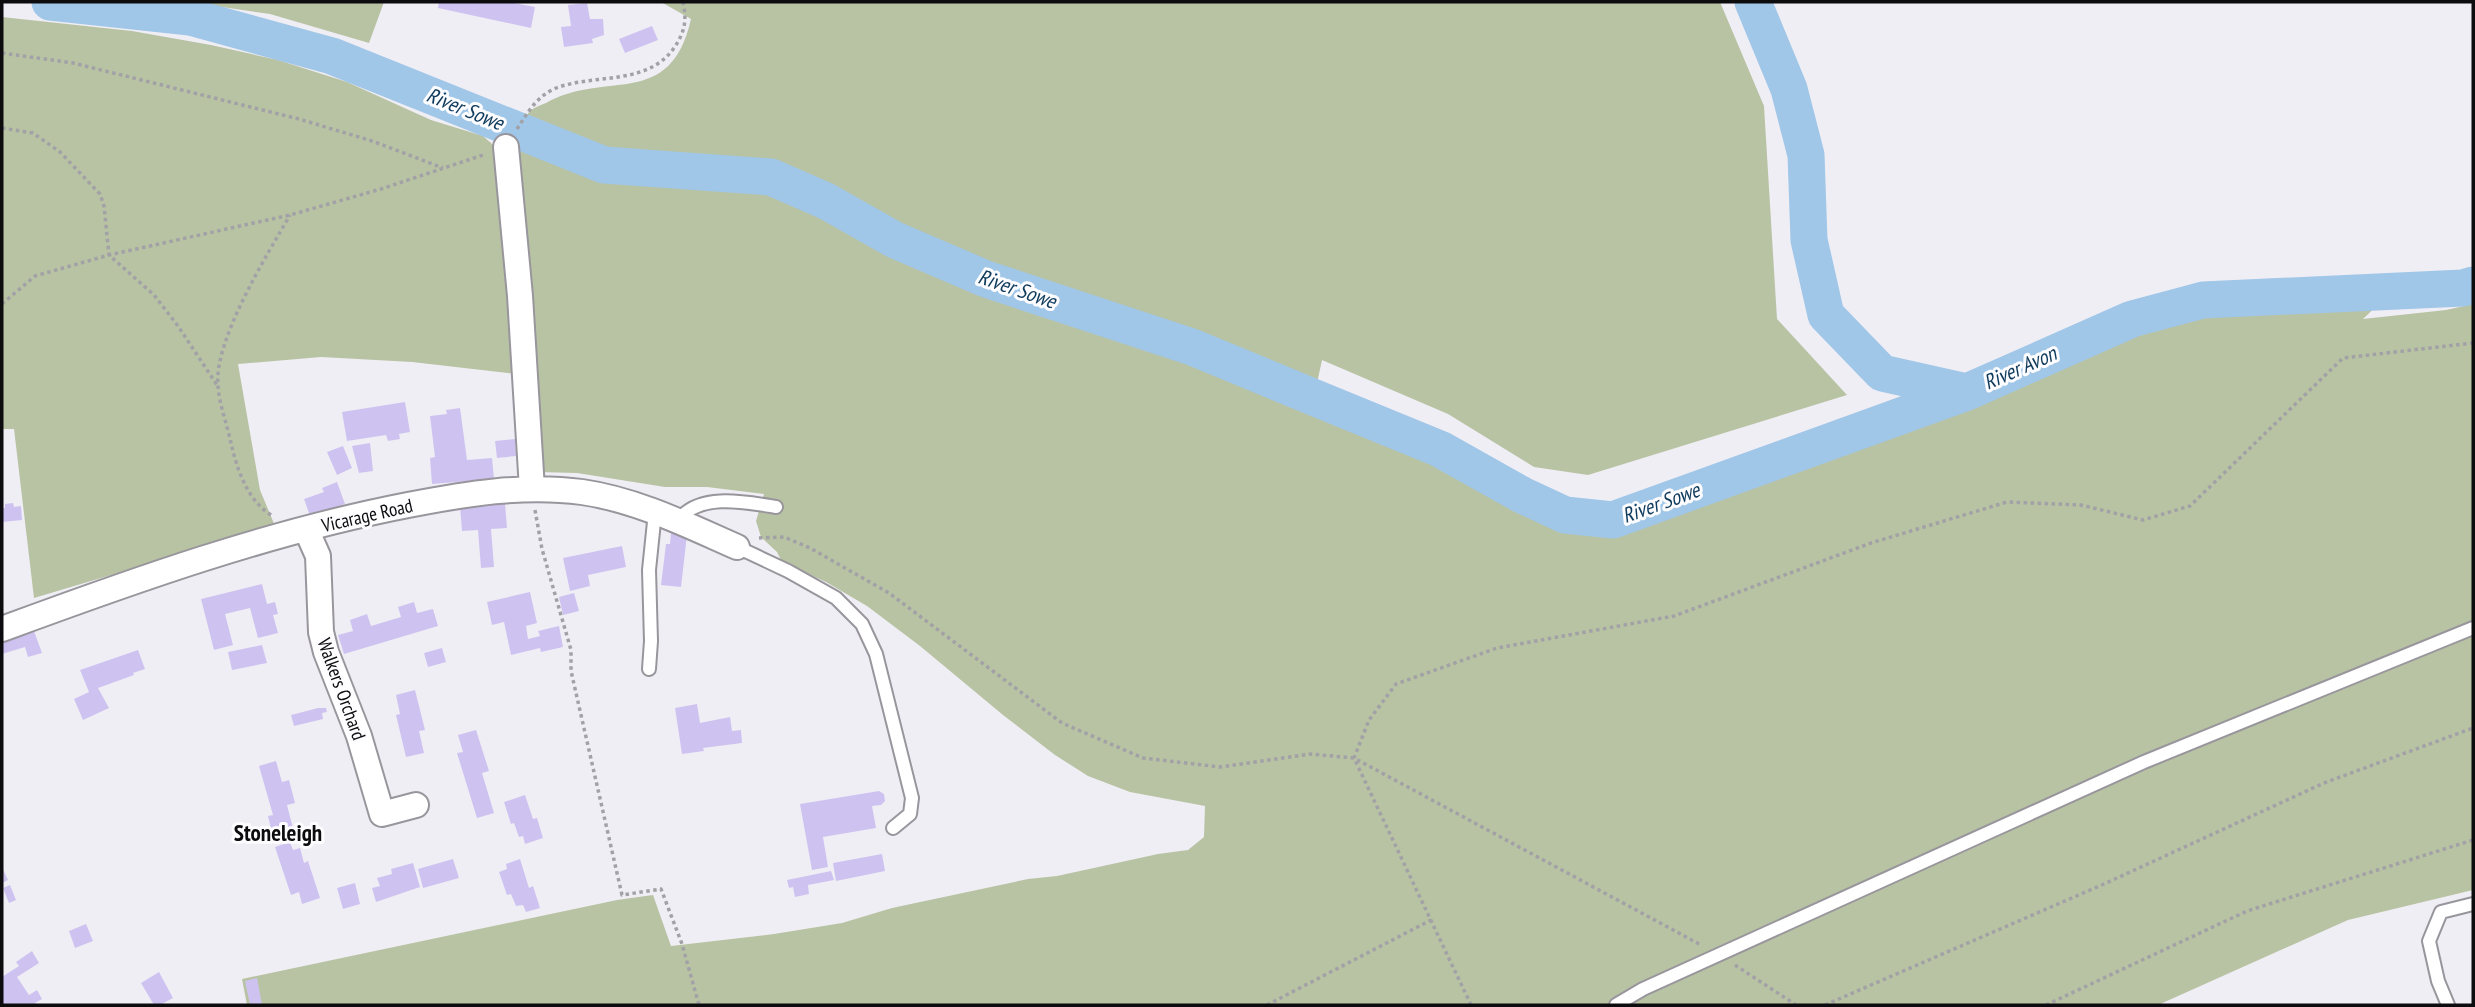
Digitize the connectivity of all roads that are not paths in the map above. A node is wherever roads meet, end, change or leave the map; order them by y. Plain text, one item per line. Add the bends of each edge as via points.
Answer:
1 (511, 139) road end
2 (532, 489) junction
3 (776, 507) dead end
4 (655, 512) junction
5 (678, 521) junction
6 (298, 531) junction
7 (737, 547) joint
8 (2473, 628) edge
9 (2, 629) edge
10 (649, 669) dead end
11 (416, 805) dead end
12 (893, 828) dead end
13 (2473, 904) edge
14 (1616, 1005) edge
15 (2448, 1005) edge

1 - 2 street
2 - 4 street, Vicarage Road via 593,494
2 - 6 street, Vicarage Road via 465,494
3 - 5 lane via 711,503 692,507
4 - 5 street, Vicarage Road
4 - 10 lane via 649,570
5 - 7 street, Vicarage Road
6 - 9 street, Vicarage Road via 202,558
6 - 11 street, Walkers Orchard via 318,556 321,632 382,814
7 - 12 lane via 836,598 862,624 876,654 912,798 910,814
8 - 14 lane via 2144,762
13 - 15 lane via 2441,912 2429,941

